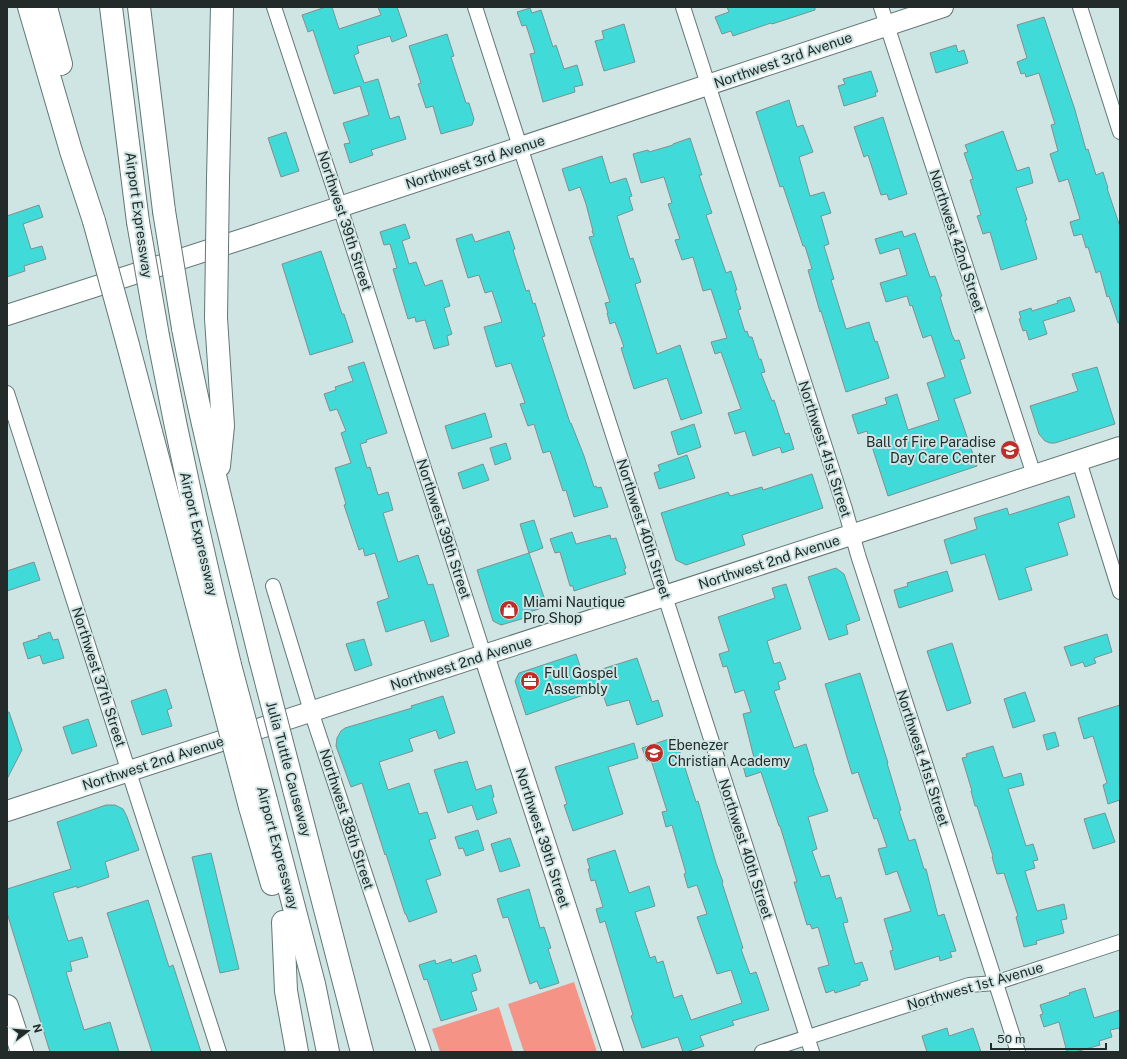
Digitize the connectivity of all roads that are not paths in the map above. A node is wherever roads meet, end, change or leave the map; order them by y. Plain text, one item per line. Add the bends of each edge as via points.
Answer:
1 (29, 7) edge
2 (46, 7) edge
3 (111, 7) edge
4 (139, 7) edge
5 (216, 7) edge
6 (222, 7) edge
7 (274, 7) edge
8 (475, 7) edge
9 (683, 7) edge
10 (943, 7) edge
11 (1080, 7) edge
12 (884, 16) edge
13 (220, 39) junction
14 (708, 86) junction
15 (1120, 132) edge
16 (521, 146) junction
17 (340, 207) junction
18 (94, 221) junction
19 (7, 315) edge
20 (7, 393) edge
21 (1120, 448) edge
22 (1078, 461) junction
23 (1034, 475) junction
24 (218, 485) junction
25 (852, 535) junction
26 (273, 586) dead end
27 (1120, 592) edge
28 (665, 595) junction
29 (484, 655) junction
30 (222, 668) junction
31 (312, 711) junction
32 (129, 771) junction
33 (258, 803) junction
34 (7, 811) edge
35 (283, 922) junction
36 (1120, 942) edge
37 (995, 983) junction
38 (7, 1006) edge
39 (807, 1037) junction
40 (22, 1052) edge
41 (219, 1052) edge
42 (297, 1052) edge
43 (322, 1052) edge
44 (328, 1052) edge
45 (362, 1052) edge
46 (424, 1052) edge
47 (613, 1052) edge
48 (762, 1052) edge
49 (812, 1052) edge
50 (1018, 1052) edge

1 - 18 main road
2 - 18 main road via 83,148
3 - 30 main road, Airport Expressway, bridge via 138,222
4 - 24 main road, Airport Expressway, bridge via 164,211 192,371
5 - 13 main road
6 - 13 main road
7 - 17 street, Northwest 39th Street
8 - 16 street, Northwest 40th Street
9 - 14 street, Northwest 41st Street
10 - 12 street, Northwest 3rd Avenue
11 - 15 street
12 - 14 street, Northwest 3rd Avenue
12 - 23 street, Northwest 42nd Street
13 - 24 main road, bridge via 216,318 223,426
14 - 16 street, Northwest 3rd Avenue
14 - 25 street, Northwest 41st Street
16 - 17 street, Northwest 3rd Avenue
16 - 28 street, Northwest 40th Street
17 - 19 street, Northwest 3rd Avenue
17 - 29 street, Northwest 39th Street
18 - 30 main road, bridge
20 - 32 street, Northwest 37th Street
21 - 22 street, Northwest 2nd Avenue
22 - 23 street, Northwest 2nd Avenue
22 - 27 street
23 - 25 street, Northwest 2nd Avenue
24 - 45 main road, Julia Tuttle Causeway, bridge
25 - 28 street, Northwest 2nd Avenue
25 - 37 street, Northwest 41st Street
26 - 31 street, Northwest 38th Street
28 - 29 street, Northwest 2nd Avenue
28 - 39 street, Northwest 40th Street
29 - 31 street, Northwest 2nd Avenue
29 - 47 street, Northwest 39th Street
30 - 33 main road, bridge
31 - 32 street, Northwest 2nd Avenue
31 - 46 street, Northwest 38th Street
32 - 34 street, Northwest 2nd Avenue
32 - 41 street, Northwest 37th Street
33 - 35 main road
33 - 44 main road, Airport Expressway via 314,984
35 - 42 main road via 286,991
35 - 43 main road
36 - 37 street, Northwest 1st Avenue
37 - 39 street, Northwest 1st Avenue via 969,985
37 - 50 street, Northwest 41st Street
38 - 40 main road
39 - 48 street, Northwest 1st Avenue
39 - 49 street, Northwest 40th Street

